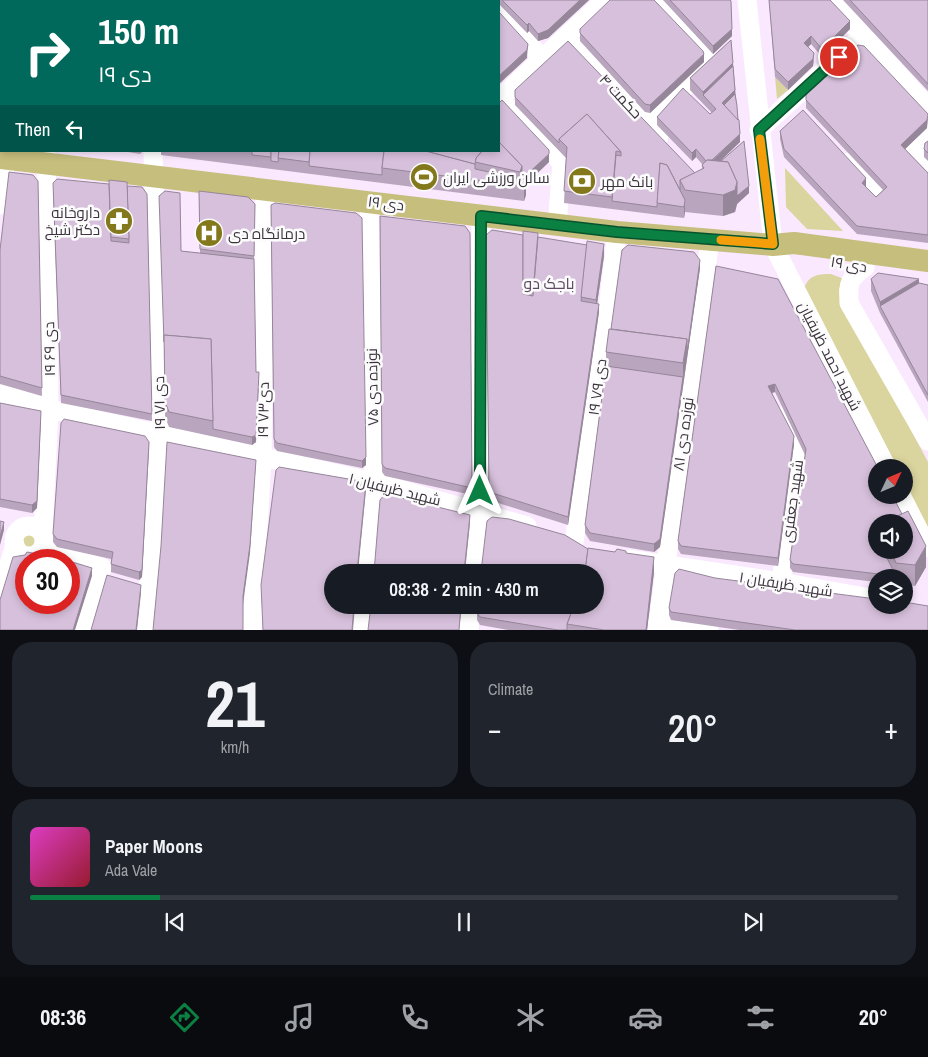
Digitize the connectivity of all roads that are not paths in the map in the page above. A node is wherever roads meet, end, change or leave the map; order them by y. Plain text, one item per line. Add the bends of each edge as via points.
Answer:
1 (605, 0) edge
2 (653, 0) edge
3 (747, 0) edge
4 (831, 0) edge
5 (500, 13) edge
6 (863, 35) junction
7 (565, 37) junction
8 (542, 58) junction
9 (684, 89) junction
10 (500, 98) edge
11 (500, 100) edge
12 (697, 103) edge
13 (928, 107) edge
14 (647, 123) junction
15 (759, 130) junction
16 (928, 134) edge
17 (836, 148) edge
18 (671, 150) edge
19 (153, 152) edge
20 (46, 157) edge
21 (3, 158) edge
22 (928, 171) edge
23 (154, 176) junction
24 (265, 190) junction
25 (881, 196) edge
26 (369, 201) junction
27 (0, 205) edge
28 (481, 216) junction
29 (557, 225) junction
30 (617, 232) junction
31 (710, 240) junction
32 (773, 244) junction
33 (928, 261) edge
34 (865, 267) junction
35 (928, 274) edge
36 (0, 392) edge
37 (776, 403) edge
38 (50, 409) junction
39 (160, 435) junction
40 (928, 441) edge
41 (262, 458) junction
42 (882, 459) edge
43 (374, 482) junction
44 (906, 504) edge
45 (480, 511) junction
46 (0, 523) edge
47 (21, 528) junction
48 (557, 536) junction
49 (42, 542) junction
50 (14, 545) junction
51 (928, 548) edge
52 (591, 552) edge
53 (609, 556) edge
54 (367, 564) edge
55 (475, 564) edge
56 (665, 566) junction
57 (781, 582) junction
58 (0, 592) edge
59 (868, 598) edge
60 (362, 614) edge
61 (470, 614) edge
62 (658, 626) edge
63 (83, 630) edge
64 (145, 630) edge
65 (252, 630) edge
66 (361, 630) edge
67 (469, 630) edge
68 (709, 630) edge

1 - 7 street
2 - 9 street via 718,56
3 - 15 street, شهید احمد ظریفیان
4 - 6 street
5 - 8 street
6 - 13 street
6 - 15 street via 821,62 798,106
7 - 8 street
7 - 14 street, حکمت ۴
8 - 10 street
9 - 12 street
9 - 14 street
11 - 29 street via 562,163
14 - 18 street, حکمت ۴
15 - 32 street, شهید احمد ظریفیان
16 - 22 street via 910,151
17 - 25 street
19 - 23 street, ۱۹ دی ۷۱
20 - 21 main road, ۱۹ دی
20 - 23 main road, ۱۹ دی
20 - 38 street, ۱۹ دی ۶۹
21 - 27 street
23 - 24 main road, ۱۹ دی
23 - 39 street, ۱۹ دی ۷۱
24 - 26 main road, ۱۹ دی
24 - 41 street, ۱۹ دی۷۳
26 - 28 main road, ۱۹ دی
26 - 43 street, نوزده دی ۷۵
28 - 29 main road, ۱۹ دی
28 - 45 street
29 - 30 main road, ۱۹ دی
30 - 31 main road, ۱۹ دی
30 - 48 street, ۱۹ دی ۷۹ via 606,324
31 - 32 main road, ۱۹ دی
31 - 56 street, نوزده دی ۸۱
32 - 33 main road, ۱۹ دی via 794,243
32 - 34 main road, ۱۹ دی via 792,254
32 - 42 street, شهید احمد ظریفیان
34 - 35 main road, ۱۹ دی
34 - 40 street via 851,278 849,302
36 - 38 street, شهید ظریفیان ۱
37 - 57 street, شهید جعفری via 799,449
38 - 39 street, شهید ظریفیان ۱
38 - 49 street, ۱۹ دی ۶۹
39 - 41 street, شهید ظریفیان ۱
39 - 64 street, ۱۹ دی ۷۱
41 - 43 street, شهید ظریفیان ۱
41 - 65 street, ۱۹ دی۷۳
43 - 45 street, شهید ظریفیان ۱
43 - 54 street, نوزده دی ۷۵
44 - 51 street
45 - 48 street, شهید ظریفیان ۱
45 - 55 street
46 - 47 street
47 - 49 street via 33,526
47 - 50 street via 15,535
48 - 52 street, شهید ظریفیان ۱
49 - 50 street via 30,556 20,553
49 - 63 street via 102,567
50 - 58 street
53 - 56 street, شهید ظریفیان ۱
56 - 57 street, شهید ظریفیان ۱
56 - 62 street, نوزده دی ۸۱
57 - 59 street, شهید ظریفیان ۱
60 - 66 street
61 - 67 street
62 - 68 street

